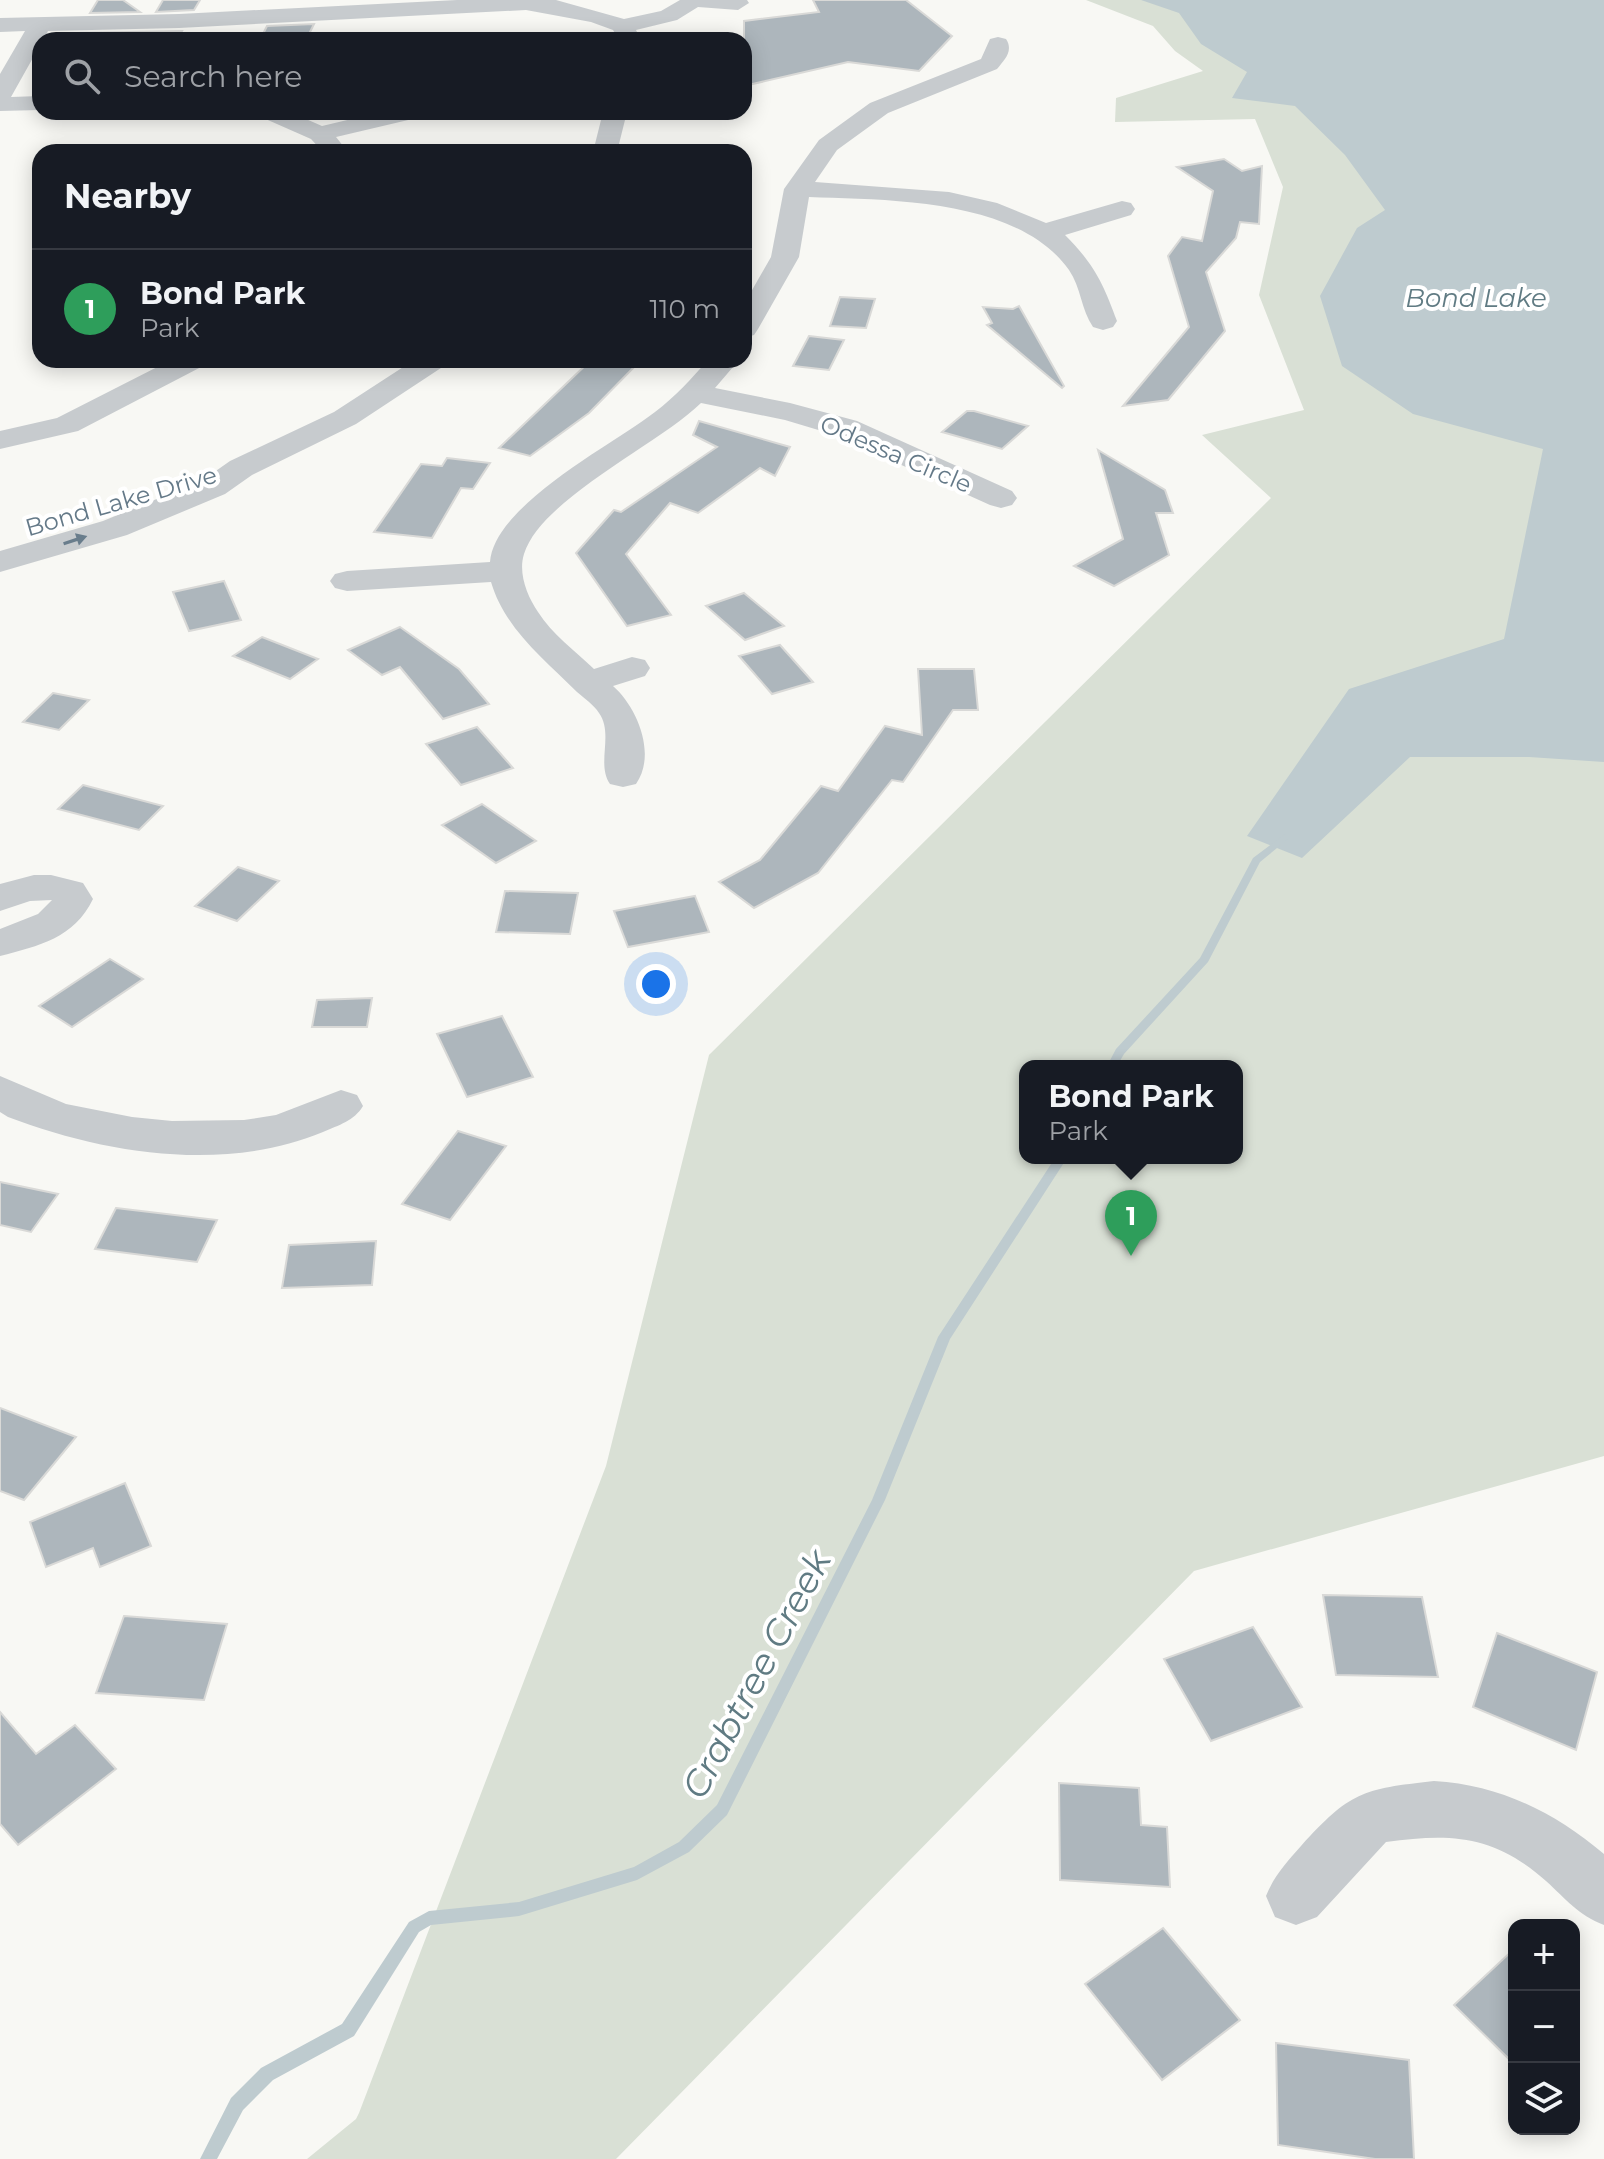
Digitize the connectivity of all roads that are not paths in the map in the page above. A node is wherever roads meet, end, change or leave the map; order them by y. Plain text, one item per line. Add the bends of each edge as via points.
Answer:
1 (695, 0) edge
2 (738, 3) dead end
3 (239, 9) edge
4 (11, 18) edge
5 (40, 24) junction
6 (35, 32) edge
7 (624, 32) edge
8 (629, 32) edge
9 (32, 38) edge
10 (998, 44) dead end
11 (0, 95) edge
12 (32, 103) edge
13 (0, 104) edge
14 (285, 120) edge
15 (390, 120) edge
16 (613, 120) edge
17 (328, 143) edge
18 (607, 144) edge
19 (797, 189) junction
20 (1122, 209) dead end
21 (1045, 232) junction
22 (757, 282) edge
23 (1103, 321) dead end
24 (177, 368) edge
25 (422, 368) edge
26 (717, 368) edge
27 (696, 393) junction
28 (0, 440) edge
29 (241, 468) junction
30 (1001, 498) dead end
31 (0, 534) edge
32 (0, 562) edge
33 (504, 571) junction
34 (347, 581) dead end
35 (632, 668) dead end
36 (589, 682) junction
37 (623, 776) dead end
38 (0, 898) edge
39 (0, 943) edge
40 (0, 1091) edge
41 (341, 1106) dead end
42 (1296, 1896) dead end
43 (1604, 1896) edge

1 - 2 street
1 - 8 street
3 - 5 street
3 - 7 street via 526,3 574,8
4 - 5 street
5 - 6 street
9 - 11 street
10 - 19 street via 989,64 867,105 828,145
12 - 13 street
14 - 17 street
15 - 17 street
16 - 18 street
19 - 21 street via 942,200
19 - 22 street via 785,257
20 - 21 street
21 - 23 street via 1081,266
24 - 28 street via 67,425
25 - 29 street, Bond Lake Drive via 345,418
26 - 27 street
27 - 30 street, Odessa Circle via 846,428
27 - 33 street via 552,496 510,548
29 - 31 street, Bond Lake Drive
32 -> 29 street, Bond Lake Drive via 115,528 214,487
33 - 34 street
33 - 36 street via 510,598 540,641
35 - 36 street
36 - 37 street via 619,712 625,741
38 - 39 street via 55,886 73,899 59,919
40 - 41 street via 29,1110 70,1121 222,1139 274,1132
42 - 43 street via 1370,1819 1441,1806 1468,1809 1537,1838

